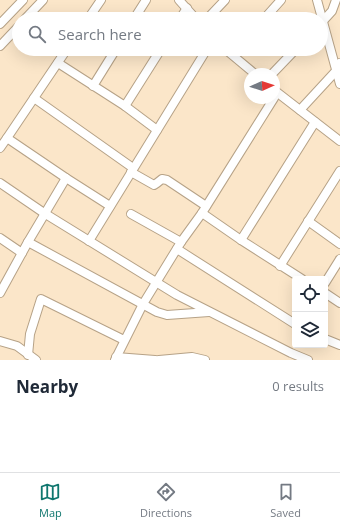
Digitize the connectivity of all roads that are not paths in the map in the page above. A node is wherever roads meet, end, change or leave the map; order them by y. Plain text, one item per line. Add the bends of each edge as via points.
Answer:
1 (23, 0) edge
2 (43, 0) edge
3 (100, 0) edge
4 (146, 0) edge
5 (179, 0) edge
6 (225, 0) edge
7 (281, 0) edge
8 (317, 0) edge
9 (336, 0) edge
10 (187, 8) junction
11 (32, 12) edge
12 (92, 12) edge
13 (138, 12) edge
14 (184, 12) edge
15 (190, 12) edge
16 (214, 12) edge
17 (270, 12) edge
18 (320, 12) edge
19 (328, 15) edge
20 (0, 24) edge
21 (12, 33) edge
22 (328, 43) edge
23 (0, 46) edge
24 (62, 56) edge
25 (112, 56) edge
26 (157, 56) edge
27 (203, 56) edge
28 (235, 56) edge
29 (289, 56) edge
30 (58, 63) junction
31 (340, 63) edge
32 (248, 68) edge
33 (278, 68) edge
34 (336, 71) junction
35 (340, 84) edge
36 (93, 86) junction
37 (34, 98) junction
38 (280, 98) edge
39 (269, 104) edge
40 (125, 106) junction
41 (300, 110) junction
42 (314, 122) junction
43 (157, 130) junction
44 (7, 138) junction
45 (340, 141) edge
46 (0, 148) edge
47 (132, 170) junction
48 (340, 171) edge
49 (66, 178) junction
50 (0, 184) edge
51 (110, 206) junction
52 (204, 210) junction
53 (44, 214) junction
54 (131, 214) dead end
55 (308, 221) junction
56 (0, 238) edge
57 (241, 240) junction
58 (89, 241) junction
59 (28, 242) junction
60 (340, 244) edge
61 (179, 246) junction
62 (22, 253) junction
63 (340, 259) edge
64 (280, 266) junction
65 (297, 276) edge
66 (328, 278) edge
67 (156, 282) junction
68 (2, 283) edge
69 (0, 293) edge
70 (328, 295) edge
71 (340, 303) edge
72 (143, 304) junction
73 (210, 312) junction
74 (292, 322) edge
75 (124, 340) junction
76 (328, 340) edge
77 (0, 341) edge
78 (340, 345) edge
79 (32, 358) edge
80 (116, 358) edge
81 (155, 360) edge
82 (159, 360) edge
83 (205, 360) edge
84 (308, 360) edge

1 - 20 street
2 - 11 street
3 - 12 street
4 - 13 street
5 - 10 street
6 - 16 street
7 - 17 street
8 - 18 street
9 - 19 street
10 - 14 street
10 - 15 street
21 - 23 street
22 - 34 street
24 - 30 street
25 - 36 street
26 - 40 street
27 - 43 street
28 - 32 street
29 - 33 street
30 - 36 street
30 - 37 street
31 - 34 street
34 - 35 street
34 - 41 street
36 - 40 street
37 - 44 street
37 - 47 street
38 - 41 street
39 - 52 street
40 - 43 street
41 - 42 street
42 - 45 street
42 - 57 street
43 - 47 street
44 - 46 street
44 - 49 street
47 - 51 street
47 - 52 street via 154,185 162,179 167,180
48 - 55 street
49 - 51 street
49 - 53 street
50 - 53 street
51 - 58 street
52 - 57 street
52 - 61 street
53 - 58 street
53 - 59 street
54 - 61 street
55 - 60 street
55 - 64 street
56 - 62 street
57 - 64 street
58 - 67 street
59 - 62 street
59 - 72 street
61 - 67 street
61 - 74 street
62 - 68 street
63 - 66 street
64 - 65 street
67 - 72 street
67 - 73 street
68 - 69 street
70 - 71 street
72 - 73 street via 167,315
72 - 75 street
73 - 84 street
75 - 79 street via 41,299 30,334
75 - 80 street
76 - 78 street
77 - 79 street via 17,346
80 - 81 street
82 - 83 street via 192,357

